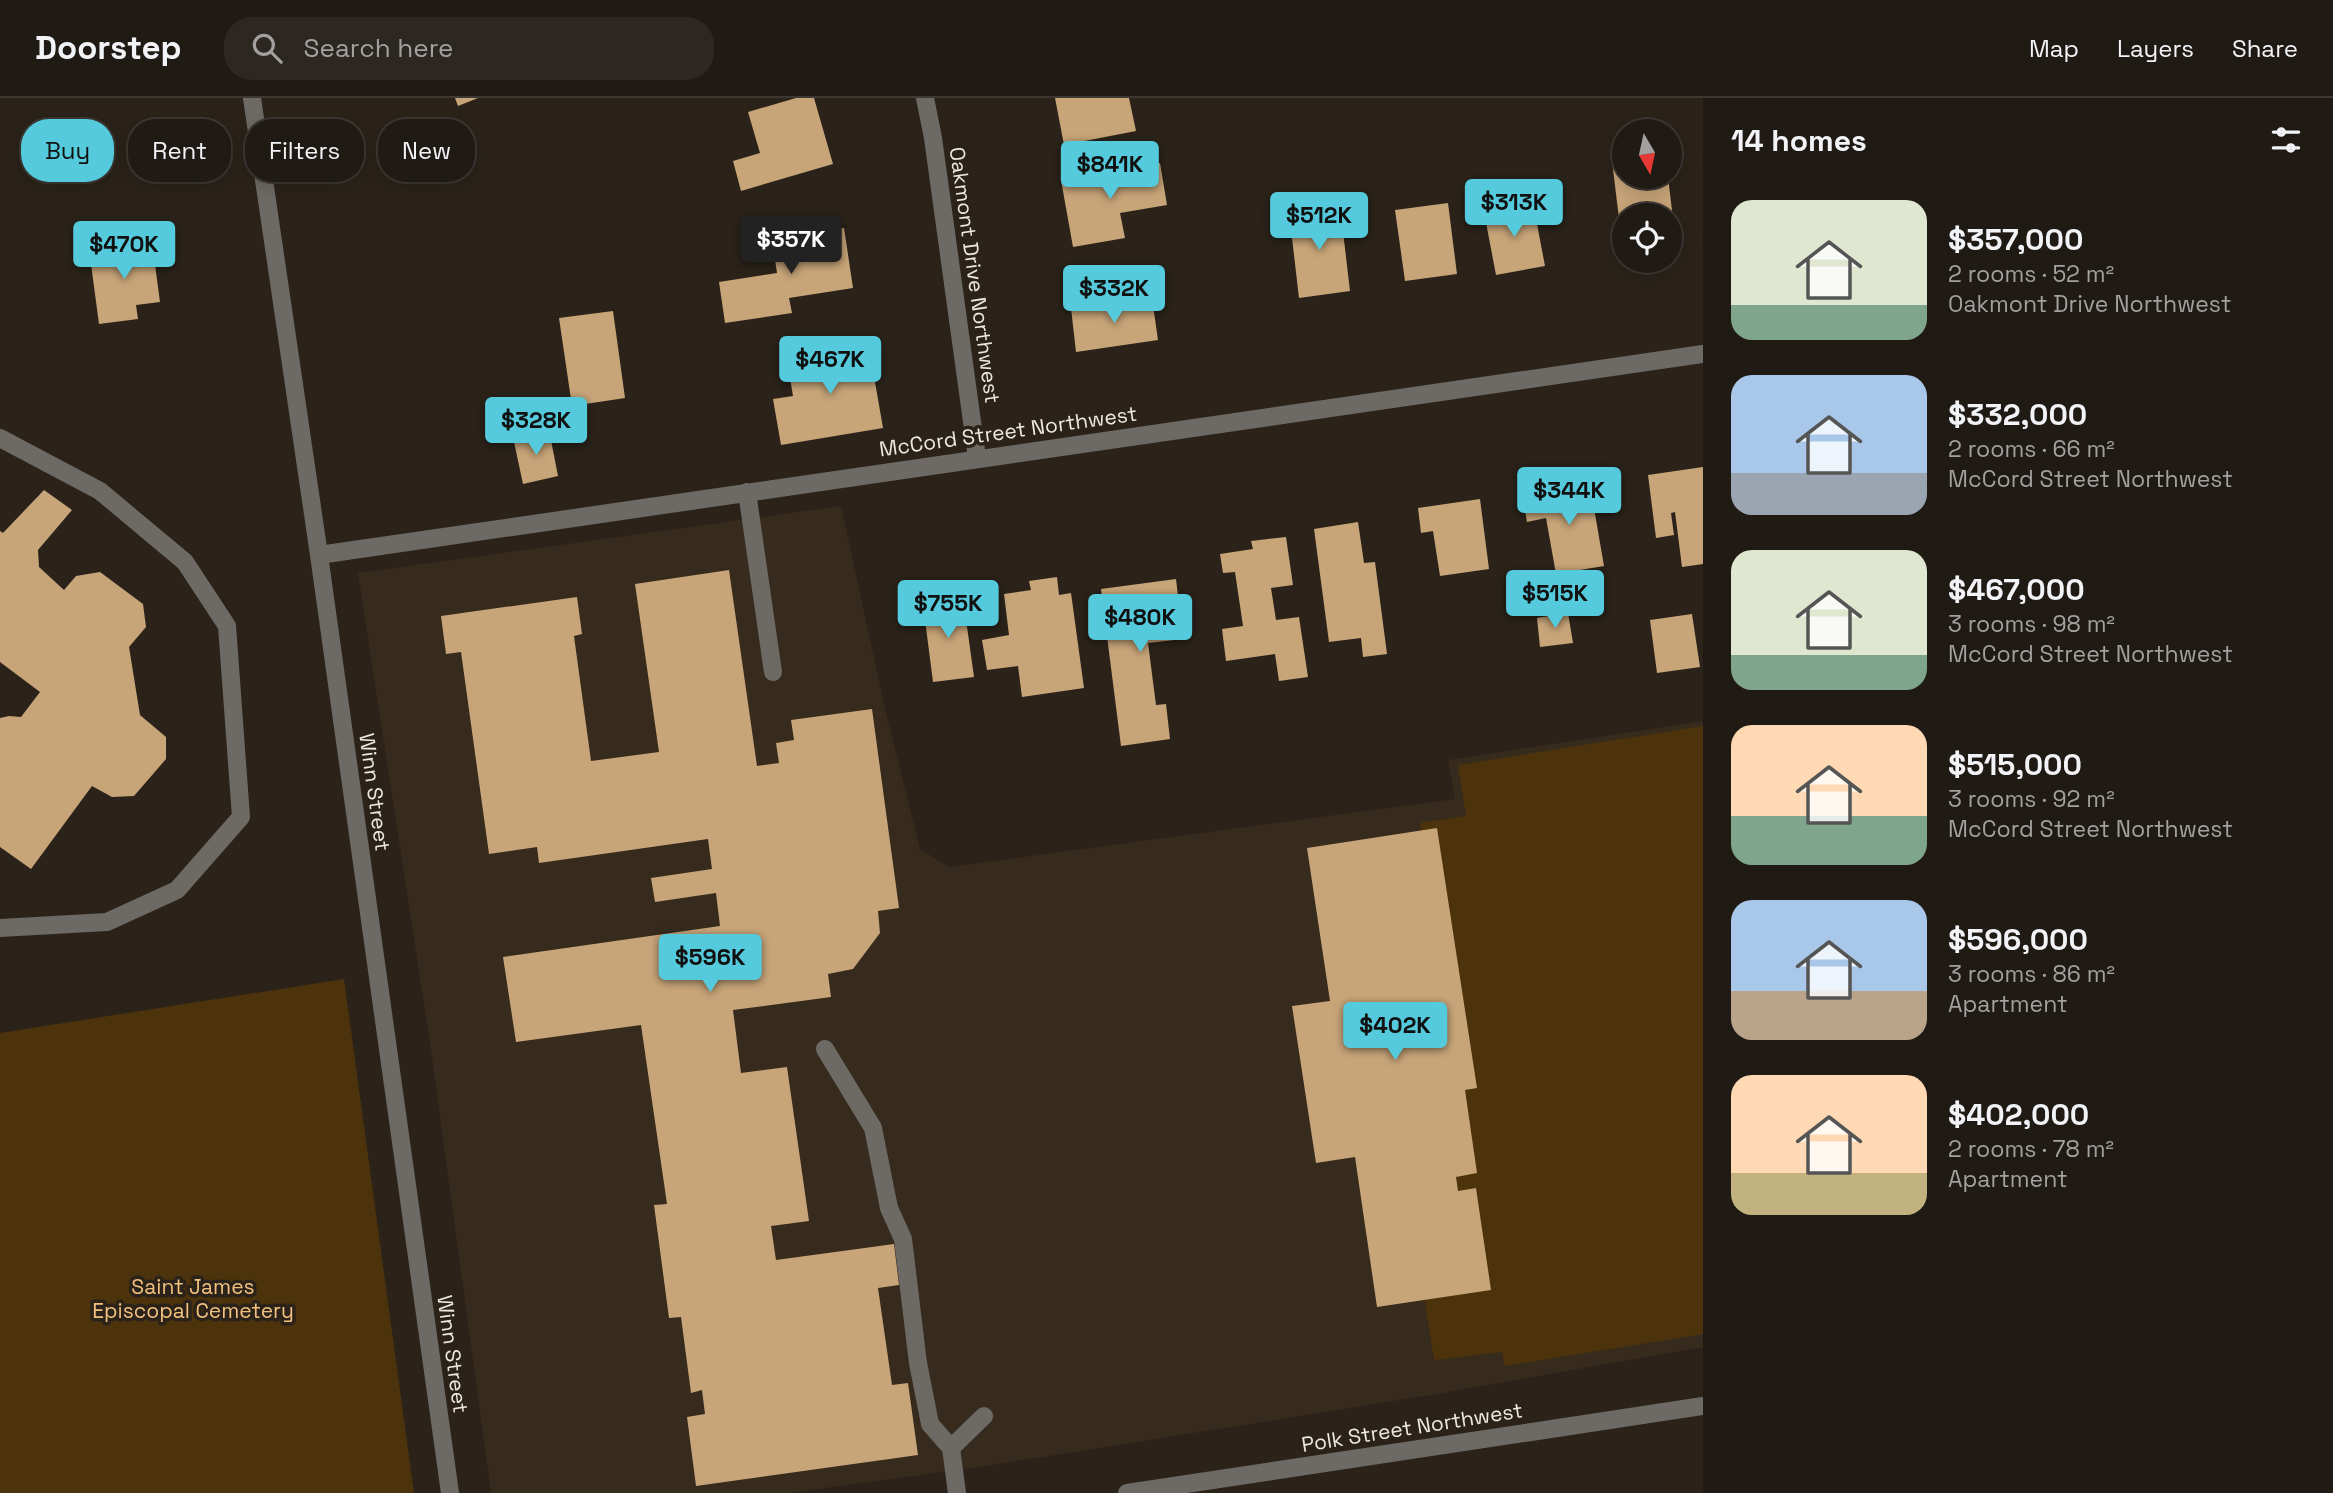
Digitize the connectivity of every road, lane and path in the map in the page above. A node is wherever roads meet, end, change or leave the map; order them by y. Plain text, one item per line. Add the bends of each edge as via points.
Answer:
1 (252, 98) edge
2 (925, 98) edge
3 (1703, 354) edge
4 (0, 438) edge
5 (977, 458) junction
6 (747, 492) junction
7 (319, 555) junction
8 (773, 672) dead end
9 (0, 928) edge
10 (825, 1049) dead end
11 (1703, 1406) edge
12 (984, 1416) dead end
13 (951, 1448) junction
14 (450, 1493) edge
15 (957, 1493) edge
16 (1127, 1493) edge

1 - 7 street, Winn Street
2 - 5 street, Oakmont Drive Northwest
3 - 5 street, McCord Street Northwest
4 - 9 street via 100,491 185,562 227,626 241,817 177,890 107,922
5 - 6 street, McCord Street Northwest
6 - 7 street, McCord Street Northwest
6 - 8 street
7 - 14 street, Winn Street
10 - 13 street via 873,1128 889,1208 902,1240 930,1424
11 - 16 street, Polk Street Northwest
12 - 13 street
13 - 15 street

